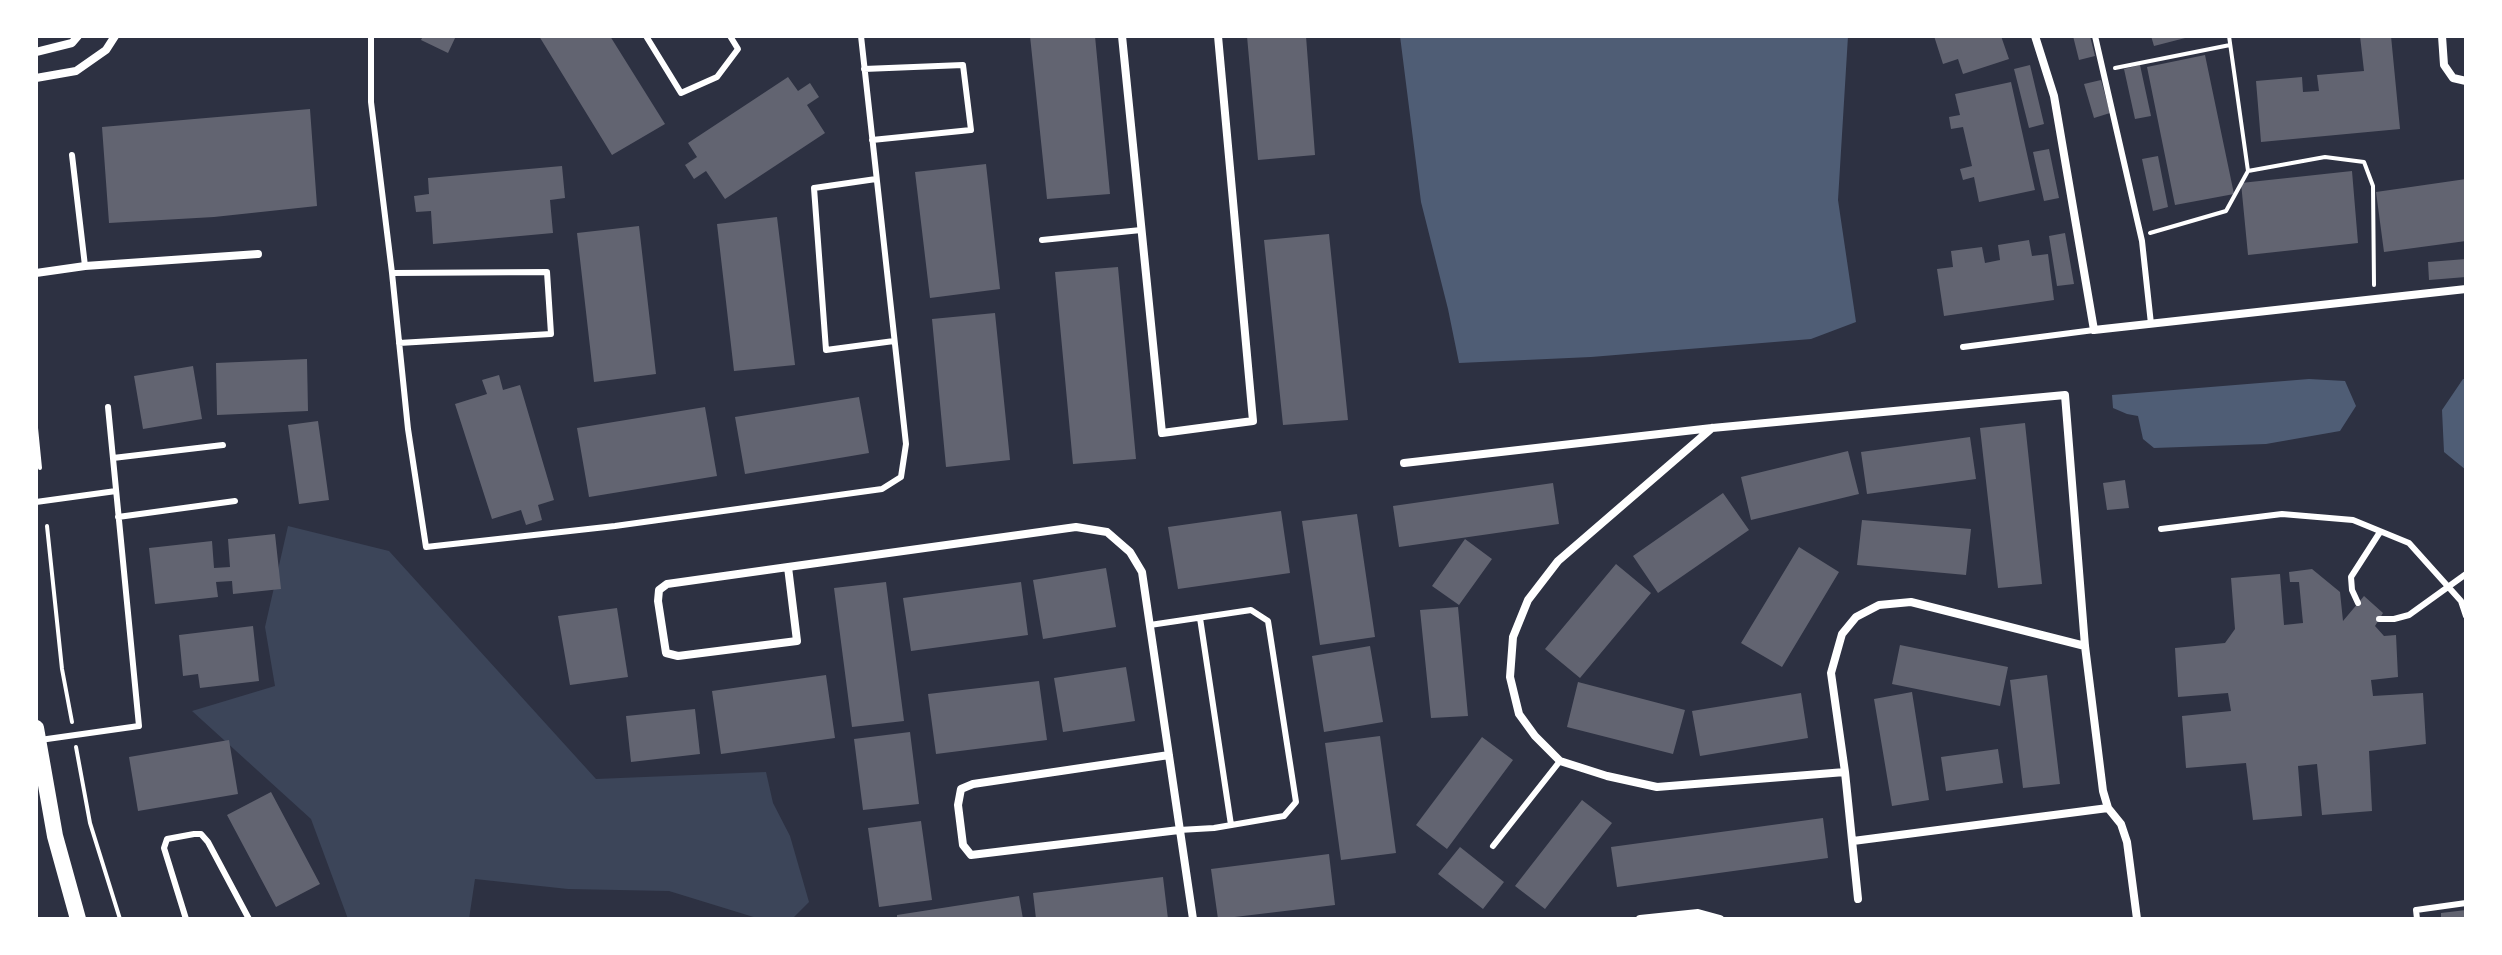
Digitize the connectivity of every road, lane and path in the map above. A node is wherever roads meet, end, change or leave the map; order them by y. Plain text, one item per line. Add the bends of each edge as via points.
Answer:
1 (78, 36) edge
2 (115, 36) edge
3 (371, 36) edge
4 (646, 36) edge
5 (730, 36) edge
6 (861, 36) edge
7 (1122, 36) edge
8 (1218, 36) edge
9 (2035, 36) edge
10 (2095, 36) edge
11 (2229, 36) edge
12 (2442, 36) edge
13 (2230, 45) junction
14 (36, 52) edge
15 (864, 69) junction
16 (2103, 71) junction
17 (36, 78) edge
18 (2466, 81) edge
19 (872, 140) junction
20 (72, 155) dead end
21 (2248, 171) junction
22 (876, 179) junction
23 (1141, 230) junction
24 (2140, 235) junction
25 (1042, 240) dead end
26 (258, 254) dead end
27 (85, 266) junction
28 (36, 273) edge
29 (392, 273) junction
30 (2466, 289) edge
31 (2374, 299) junction
32 (2151, 324) junction
33 (2094, 330) junction
34 (894, 341) junction
35 (399, 343) junction
36 (1963, 347) dead end
37 (108, 407) dead end
38 (36, 428) edge
39 (1712, 428) junction
40 (223, 445) dead end
41 (113, 458) junction
42 (1404, 463) dead end
43 (40, 468) dead end
44 (116, 491) junction
45 (235, 501) dead end
46 (36, 502) edge
47 (118, 517) junction
48 (2161, 529) dead end
49 (2380, 532) junction
50 (788, 567) junction
51 (2466, 574) edge
52 (2447, 586) junction
53 (2358, 603) dead end
54 (2466, 616) edge
55 (1200, 618) junction
56 (2379, 619) dead end
57 (1150, 625) junction
58 (2085, 646) junction
59 (36, 736) edge
60 (1169, 755) junction
61 (1560, 761) junction
62 (1845, 772) junction
63 (2108, 808) junction
64 (1231, 825) junction
65 (1179, 830) junction
66 (1853, 841) junction
67 (1493, 846) dead end
68 (1858, 899) dead end
69 (2466, 903) edge
70 (78, 919) edge
71 (186, 919) edge
72 (249, 919) edge
73 (1193, 919) edge
74 (1640, 919) edge
75 (1720, 919) edge
76 (2137, 919) edge
77 (2417, 919) edge

1 - 14 street via 72,43
2 - 17 street via 106,50 76,71
3 - 29 lane via 371,102
4 - 5 lane via 681,93 717,77 738,49
6 - 15 lane
7 - 23 street
8 - 23 street via 1253,421 1162,433
9 - 33 street via 2054,96
10 - 16 lane
11 - 13 path
12 - 18 street via 2444,65 2453,78
13 - 16 path
13 - 21 path
15 - 19 lane
15 - 19 lane via 963,65 971,130
16 - 24 lane
19 - 22 lane
20 - 27 lane
21 - 24 path via 2226,211
21 - 31 path via 2325,157 2364,162 2373,186
22 - 34 lane
22 - 34 lane via 814,188 826,350
23 - 25 lane
24 - 32 lane
26 - 27 street
27 - 28 street
29 - 35 lane
29 - 35 lane via 547,272 551,334
30 - 31 street
31 - 32 street
32 - 33 street
33 - 36 lane
34 - 35 lane via 906,444 901,477 882,489 426,547
37 - 41 lane
38 - 43 path
39 - 42 street
39 - 58 street via 2065,395
39 - 61 street via 1558,561 1528,600 1513,637 1510,677 1519,714
40 - 41 lane
41 - 44 lane
44 - 46 lane
44 - 47 lane
45 - 47 lane
47 - 59 lane via 139,726
48 - 49 lane via 2282,514 2353,520
49 - 52 lane via 2409,543
49 - 53 lane via 2351,577
50 - 50 street via 667,584 659,590 658,601 666,653 678,656 797,641
50 - 57 street via 1076,527 1107,532 1130,552 1142,572
51 - 52 lane
52 - 54 lane
52 - 56 lane via 2409,615
55 - 57 lane
55 - 64 lane
55 - 64 lane via 1251,610 1268,621 1296,802 1284,816
57 - 60 street
58 - 62 street via 1911,602 1879,605 1856,617 1842,634 1831,673
58 - 63 street
59 - 70 main road
60 - 65 street
60 - 65 street via 961,789 963,845 971,855 983,856
61 - 62 street via 1657,787
61 - 67 lane
62 - 66 street
63 - 66 street
63 - 76 street via 2127,842
64 - 65 lane
65 - 73 street
66 - 68 street
69 - 77 lane via 2416,910
71 - 72 lane via 164,848 167,839 201,834
74 - 75 street via 1698,913

